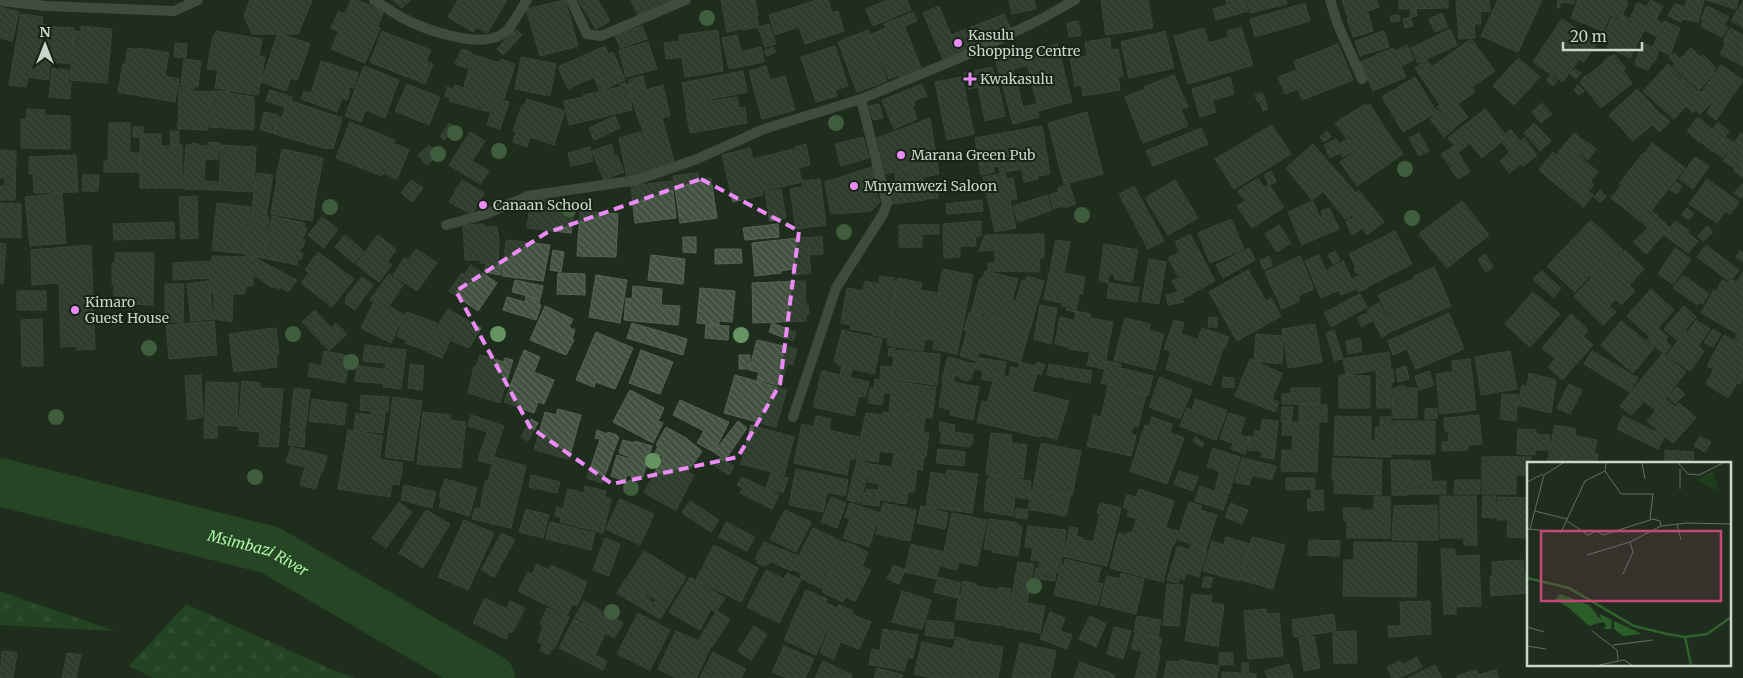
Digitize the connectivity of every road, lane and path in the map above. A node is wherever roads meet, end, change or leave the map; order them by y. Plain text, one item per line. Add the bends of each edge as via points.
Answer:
1 (198, 0) edge
2 (374, 0) edge
3 (526, 0) edge
4 (571, 0) edge
5 (686, 0) edge
6 (1075, 0) edge
7 (1330, 0) edge
8 (0, 1) edge
9 (1362, 79) dead end
10 (861, 99) junction
11 (446, 224) dead end
12 (793, 417) dead end

1 - 8 street via 174,11 56,7
2 - 3 street via 404,19 429,29 458,38 488,39 506,32
4 - 5 street via 587,34 601,36
6 - 10 street via 969,54
7 - 9 street
10 - 11 street via 764,129 698,159 637,180 528,196 486,214
10 - 12 street via 887,204 884,214 836,288

